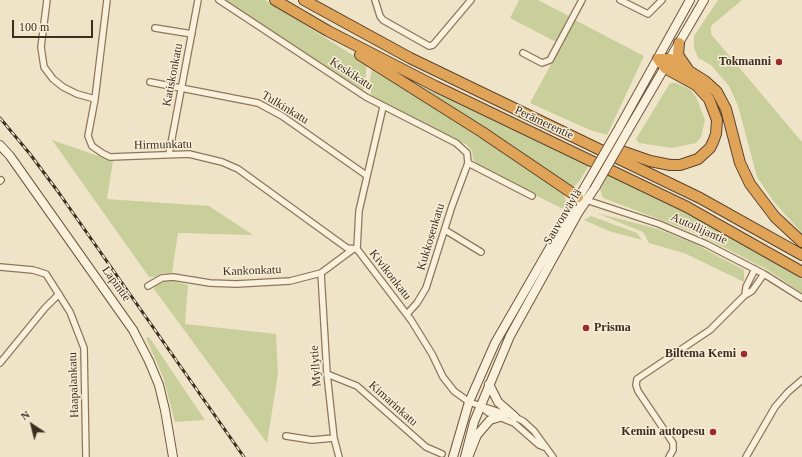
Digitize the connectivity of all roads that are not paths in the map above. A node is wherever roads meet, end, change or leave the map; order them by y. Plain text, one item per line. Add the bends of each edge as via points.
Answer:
1 (47, 0) edge
2 (107, 0) edge
3 (198, 0) edge
4 (218, 0) edge
5 (274, 0) edge
6 (304, 0) edge
7 (471, 0) edge
8 (582, 0) edge
9 (620, 0) edge
10 (662, 0) edge
11 (690, 0) edge
12 (704, 0) edge
13 (375, 1) edge
14 (155, 28) dead end
15 (328, 31) junction
16 (192, 34) junction
17 (679, 43) junction
18 (523, 53) dead end
19 (658, 59) junction
20 (668, 64) junction
21 (688, 70) junction
22 (150, 82) dead end
23 (181, 88) junction
24 (95, 99) junction
25 (383, 106) junction
26 (586, 142) junction
27 (0, 145) edge
28 (169, 154) junction
29 (468, 163) junction
30 (366, 175) junction
31 (532, 196) dead end
32 (582, 199) junction
33 (445, 230) junction
34 (802, 242) edge
35 (354, 249) junction
36 (481, 252) dead end
37 (802, 255) edge
38 (0, 267) edge
39 (755, 269) junction
40 (321, 272) junction
41 (802, 272) edge
42 (764, 274) junction
43 (148, 286) dead end
44 (59, 294) junction
45 (745, 295) junction
46 (802, 298) edge
47 (407, 314) junction
48 (0, 363) edge
49 (327, 374) junction
50 (802, 380) edge
51 (489, 384) junction
52 (469, 402) junction
53 (480, 406) junction
54 (500, 417) junction
55 (515, 417) junction
56 (286, 436) dead end
57 (334, 438) junction
58 (544, 447) junction
59 (442, 454) dead end
60 (86, 457) edge
61 (173, 457) edge
62 (339, 457) edge
63 (453, 457) edge
64 (466, 457) edge
65 (553, 457) edge
66 (669, 457) edge
67 (746, 457) edge

1 - 24 street via 41,48 44,66 63,87
2 - 24 street, Hirmunkatu
3 - 16 street, Katiskonkatu
4 - 25 street, Keskikatu
5 - 15 highway, Perämerentie
6 - 26 highway, Perämerentie via 410,58
7 - 13 street via 434,45 425,45 383,20
8 - 18 street via 550,60 542,63
9 - 10 street via 648,14
11 - 19 main road, Sauvonväylä
12 - 17 main road, Sauvonväylä
14 - 16 street
15 - 32 highway via 342,44 482,132
15 - 41 highway, Perämerentie via 434,86 688,207
16 - 23 street, Katiskonkatu
17 - 20 main road, Sauvonväylä
17 - 21 highway via 678,55
19 - 20 highway
19 - 32 main road, Sauvonväylä, bridge via 586,185
20 - 21 highway
20 - 26 highway via 696,85 713,107 717,120 716,134 710,148 704,154 690,163 670,165 650,161 606,145
20 - 32 main road, Sauvonväylä, bridge via 596,186
21 - 34 highway via 709,84 720,97 726,108 740,163 750,184 775,217
22 - 23 street, Tulkinkatu
23 - 28 street, Katiskonkatu
23 - 30 street, Tulkinkatu via 251,100 265,106
24 - 28 street, Hirmunkatu via 88,139 99,151 110,157
25 - 29 street, Keskikatu via 463,148 468,155
25 - 30 street, Kivikonkatu
26 - 37 highway, Perämerentie via 700,198
27 - 61 main road, Lapintie via 139,339 159,385
28 - 35 street, Hirmunkatu via 208,157 238,169
29 - 31 street
29 - 33 street, Kukkosenkatu
30 - 35 street, Kivikonkatu
32 - 39 street, Autoilijantie via 684,234
32 - 51 main road, Sauvonväylä via 519,317
32 - 52 main road, Sauvonväylä via 502,329
33 - 36 street
33 - 47 street, Kukkosenkatu via 426,288
35 - 40 street, Kankonkatu
35 - 47 street, Kivikonkatu
38 - 44 street, Haapalankatu via 44,273
39 - 42 street, Autoilijantie
39 - 45 street
40 - 43 street, Kankonkatu via 290,281 246,285 166,277
40 - 49 street, Myllytie
42 - 45 street via 752,291
42 - 46 street, Autoilijantie
44 - 48 street
44 - 60 street, Haapalankatu via 70,312 84,348
45 - 66 street via 710,330 638,379 638,391 674,446
47 - 52 street, Kivikonkatu via 446,382
49 - 57 street, Myllytie
49 - 59 street, Kimarinkatu via 357,386 426,447
50 - 67 street via 775,407
51 - 53 main road, Sauvonväylä
51 - 55 main road via 498,402
52 - 53 street, Kivikonkatu
52 - 63 main road, Sauvonväylä
53 - 54 street
53 - 55 street
53 - 64 main road, Sauvonväylä via 468,441
54 - 58 street via 514,423
54 - 64 main road via 487,422 476,434 470,454
55 - 58 street via 534,431
56 - 57 street via 312,440
57 - 62 street, Myllytie
58 - 65 street

